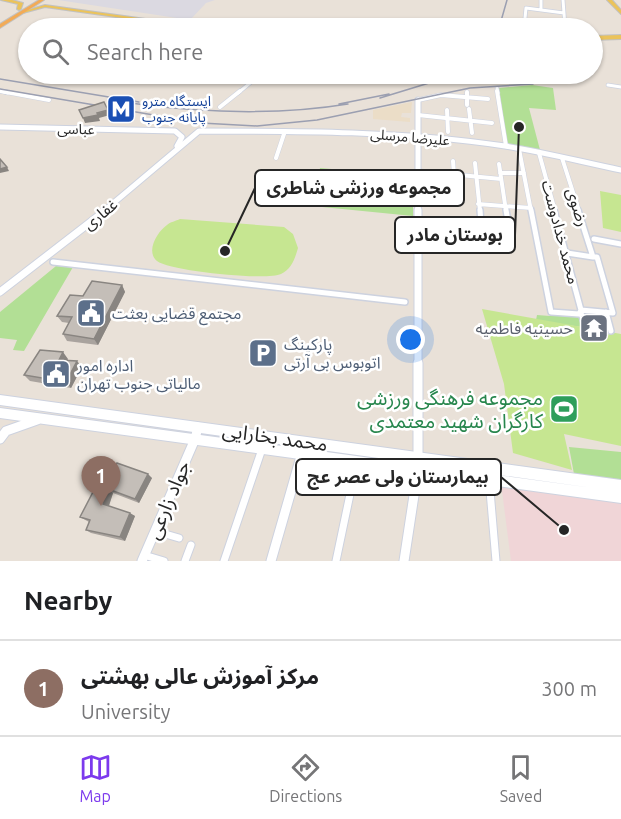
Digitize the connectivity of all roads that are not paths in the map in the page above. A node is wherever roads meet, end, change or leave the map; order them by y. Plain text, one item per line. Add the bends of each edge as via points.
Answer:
1 (3, 0) edge
2 (28, 0) edge
3 (34, 0) edge
4 (44, 0) edge
5 (541, 0) edge
6 (563, 0) edge
7 (609, 0) edge
8 (18, 1) edge
9 (55, 6) junction
10 (24, 10) junction
11 (541, 10) junction
12 (564, 13) junction
13 (621, 13) edge
14 (125, 18) edge
15 (144, 18) edge
16 (525, 18) edge
17 (564, 18) edge
18 (0, 20) edge
19 (0, 28) edge
20 (621, 38) edge
21 (603, 39) edge
22 (249, 84) edge
23 (608, 85) dead end
24 (621, 87) edge
25 (497, 88) dead end
26 (0, 91) edge
27 (467, 95) junction
28 (488, 99) dead end
29 (49, 100) dead end
30 (418, 100) joint
31 (220, 107) dead end
32 (447, 110) dead end
33 (418, 115) junction
34 (447, 118) junction
35 (470, 121) junction
36 (492, 123) dead end
37 (0, 127) edge
38 (285, 131) junction
39 (198, 132) joint
40 (448, 132) dead end
41 (472, 133) dead end
42 (418, 136) junction
43 (506, 147) junction
44 (519, 149) junction
45 (539, 153) junction
46 (276, 158) dead end
47 (562, 158) junction
48 (453, 160) dead end
49 (475, 163) dead end
50 (499, 164) dead end
51 (157, 167) junction
52 (621, 170) edge
53 (419, 171) junction
54 (524, 173) junction
55 (454, 174) junction
56 (476, 176) junction
57 (501, 176) junction
58 (478, 204) junction
59 (505, 206) junction
60 (531, 208) junction
61 (481, 224) dead end
62 (508, 227) dead end
63 (594, 239) dead end
64 (621, 244) edge
65 (567, 253) junction
66 (593, 257) junction
67 (53, 262) dead end
68 (0, 292) edge
69 (405, 302) dead end
70 (581, 311) junction
71 (606, 312) junction
72 (611, 331) dead end
73 (588, 335) dead end
74 (0, 400) edge
75 (0, 413) edge
76 (42, 419) junction
77 (198, 426) junction
78 (195, 438) junction
79 (0, 439) edge
80 (263, 448) junction
81 (302, 453) junction
82 (418, 456) junction
83 (327, 457) junction
84 (357, 461) junction
85 (418, 469) junction
86 (322, 476) dead end
87 (518, 476) junction
88 (489, 478) junction
89 (621, 486) edge
90 (621, 497) edge
91 (155, 531) junction
92 (179, 538) dead end
93 (191, 545) dead end
94 (143, 558) edge
95 (164, 561) edge
96 (185, 561) edge
97 (224, 561) edge
98 (271, 561) edge
99 (336, 561) edge
100 (404, 561) edge
101 (496, 561) edge

1 - 8 main road
2 - 8 main road
3 - 10 highway
4 - 9 main road
4 - 10 highway
5 - 11 street
6 - 12 street
7 - 13 main road
8 - 10 main road
9 - 10 main road
9 - 14 main road
9 - 15 main road
10 - 18 highway
10 - 19 highway
11 - 12 street
11 - 16 street via 526,8
12 - 17 street
20 - 21 main road
22 - 31 street
23 - 24 street
25 - 43 street
26 - 29 street
27 - 28 street
27 - 30 street
27 - 35 street
30 - 33 street
32 - 34 street
33 - 34 street
33 - 42 street
34 - 35 street
34 - 40 street
35 - 36 street
35 - 41 street
37 - 51 street, عباسی via 179,132 181,141
38 - 39 street, علیرضا مرسلی
38 - 42 street, علیرضا مرسلی
38 - 46 street
39 - 51 street, غفاری
42 - 43 street, علیرضا مرسلی
42 - 53 street
43 - 44 street, علیرضا مرسلی
44 - 45 street, علیرضا مرسلی
44 - 54 street
45 - 47 street, علیرضا مرسلی
45 - 65 street, محمد خدادوست
47 - 52 street, علیرضا مرسلی
47 - 66 street, رضوی
48 - 55 street
49 - 56 street
50 - 57 street
51 - 68 street, غفاری
53 - 55 street
53 - 82 street
54 - 57 street
54 - 60 street
55 - 56 street
56 - 57 street
56 - 58 street
57 - 59 street
58 - 59 street
58 - 61 street
59 - 60 street
59 - 62 street
60 - 70 street via 551,312
63 - 64 street
65 - 66 street
65 - 70 street, محمد خدادوست
66 - 71 street, رضوی via 597,257 614,313
67 - 69 street
70 - 71 street
70 - 73 street, محمد خدادوست
71 - 72 street
74 - 77 main road, محمد بخارایی
75 - 76 main road, محمد بخارایی
76 - 78 main road, محمد بخارایی
76 - 79 street via 6,431
77 - 78 street, جواد زارعی
77 - 82 main road, محمد بخارایی
78 - 80 main road, محمد بخارایی
78 - 91 street, جواد زارعی
80 - 81 main road, محمد بخارایی
80 - 97 street
81 - 83 main road, محمد بخارایی
81 - 98 street
82 - 85 street
82 - 87 main road, محمد بخارایی
83 - 84 main road, محمد بخارایی
83 - 86 street
84 - 85 main road, محمد بخارایی
84 - 99 street
85 - 88 main road, محمد بخارایی
85 - 100 street
87 - 88 main road, محمد بخارایی
87 - 89 main road, محمد بخارایی
87 - 90 main road, محمد بخارایی
88 - 101 street
91 - 92 street
91 - 94 street, جواد زارعی
93 - 96 street
94 - 95 street

